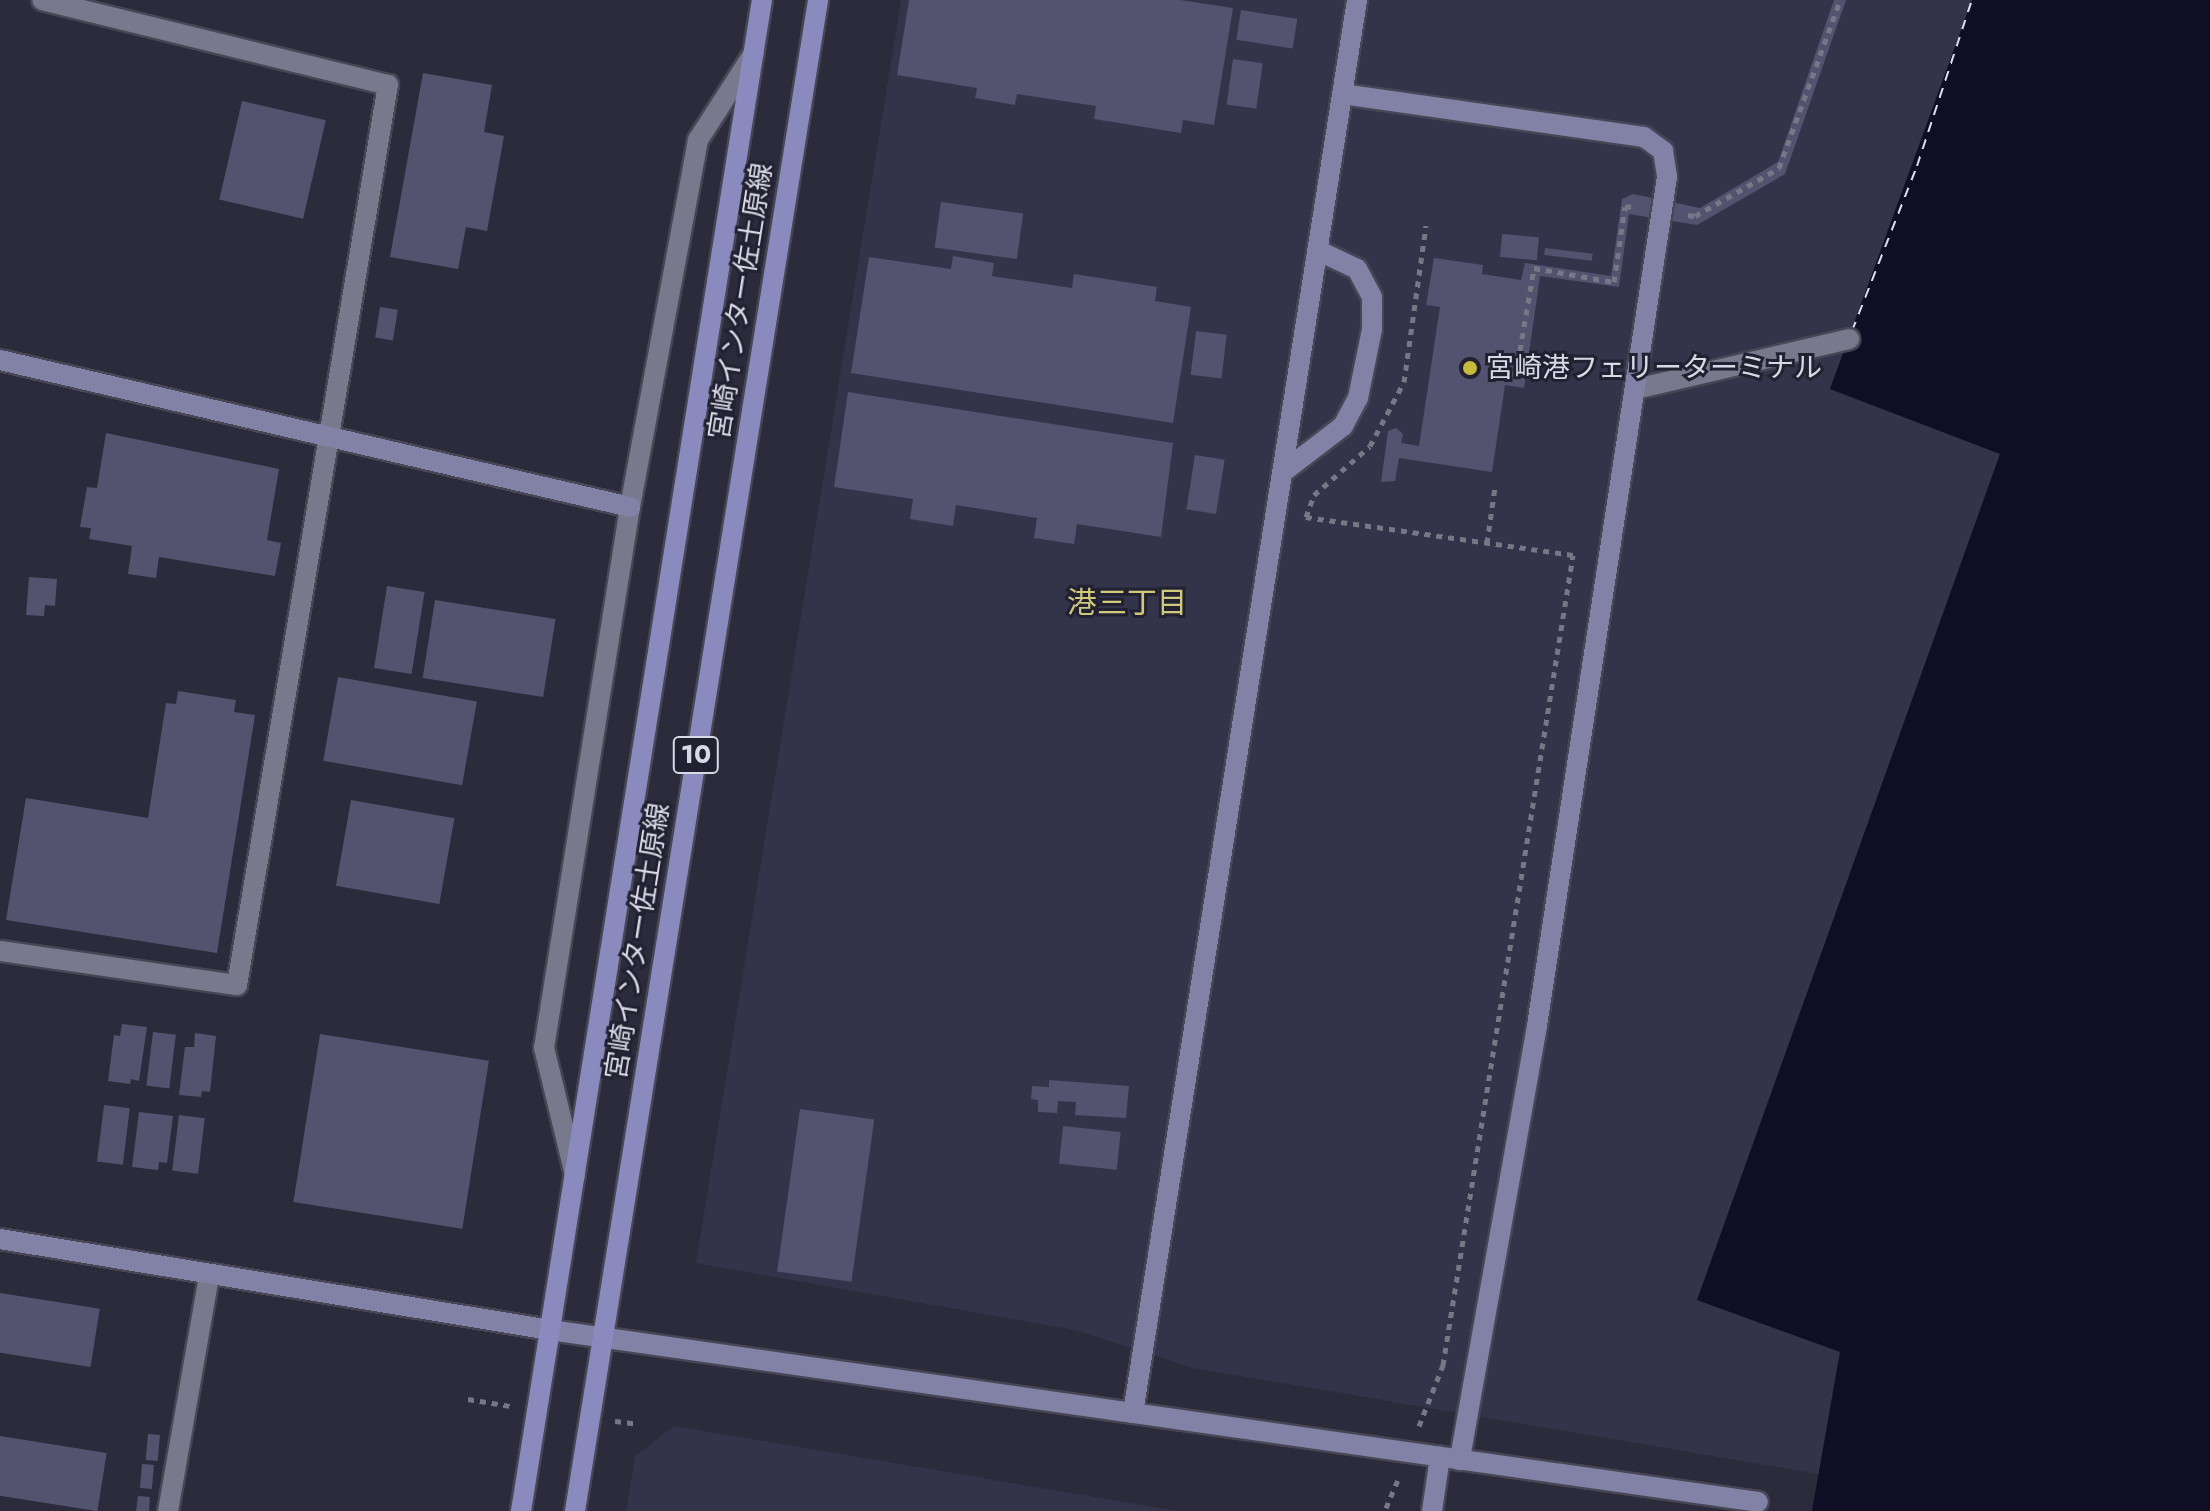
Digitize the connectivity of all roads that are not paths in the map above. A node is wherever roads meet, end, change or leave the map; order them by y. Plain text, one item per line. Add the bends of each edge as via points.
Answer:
1 (42, 0) edge
2 (762, 0) edge
3 (818, 0) edge
4 (1357, 0) edge
5 (754, 53) junction
6 (1342, 94) junction
7 (1317, 250) junction
8 (1849, 339) dead end
9 (0, 360) edge
10 (1636, 389) junction
11 (327, 436) junction
12 (1283, 472) junction
13 (630, 507) junction
14 (0, 951) edge
15 (575, 1175) junction
16 (0, 1239) edge
17 (209, 1275) junction
18 (550, 1330) junction
19 (602, 1337) junction
20 (1133, 1413) junction
21 (1450, 1458) junction
22 (1757, 1507) edge
23 (168, 1511) edge
24 (521, 1511) edge
25 (575, 1511) edge
26 (1432, 1511) edge

1 - 11 street via 388,85
2 - 5 main road, 宮崎インター佐土原線 / 10
3 - 19 main road, 宮崎インター佐土原線 / 10
4 - 6 street
5 - 13 street via 698,140
5 - 15 main road, 宮崎インター佐土原線 / 10
6 - 7 street
6 - 10 street via 1644,137 1663,151 1667,177
7 - 12 street
7 - 12 street via 1357,269 1372,297 1372,329 1358,398 1343,426
8 - 10 street
9 - 11 street
10 - 21 street via 1540,1010
11 - 13 street
11 - 14 street via 237,985
12 - 20 street
13 - 15 street via 544,1048
15 - 18 main road, 宮崎インター佐土原線 / 10
16 - 17 street
17 - 18 street
17 - 23 street
18 - 19 street
18 - 24 main road, 宮崎インター佐土原線 / 10
19 - 20 street
19 - 25 main road, 宮崎インター佐土原線 / 10
20 - 21 street
21 - 22 street
21 - 26 street

